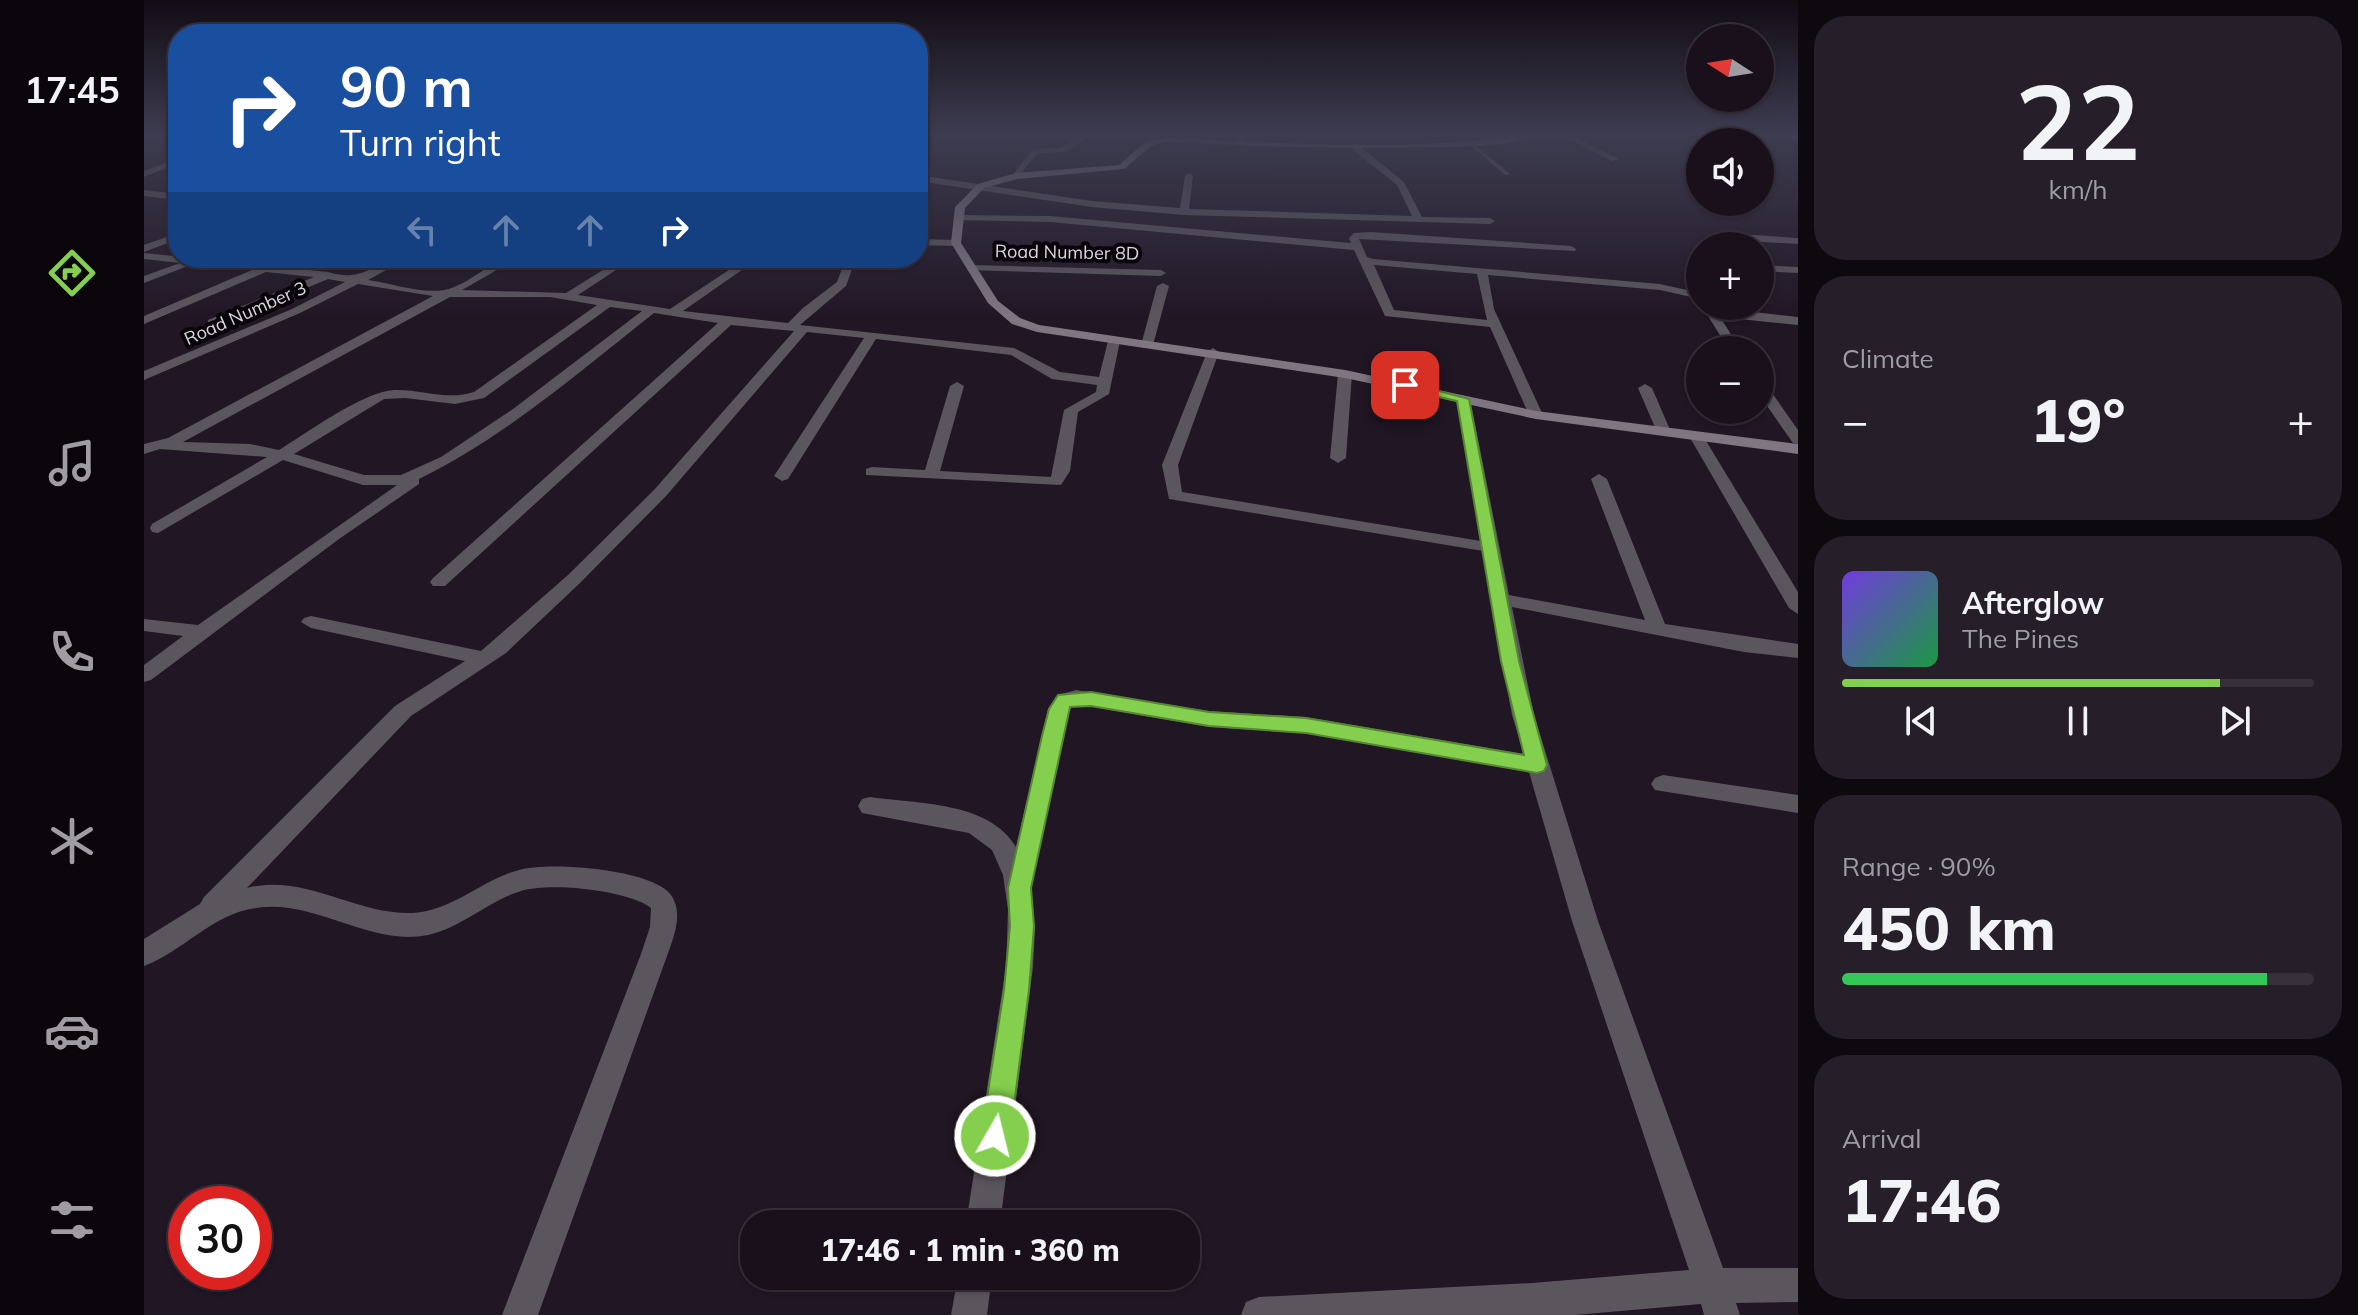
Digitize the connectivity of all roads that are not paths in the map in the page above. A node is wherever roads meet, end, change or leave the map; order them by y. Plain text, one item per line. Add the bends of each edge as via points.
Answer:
1 (972, 194) edge
2 (1033, 194) edge
3 (1186, 194) edge
4 (1406, 194) edge
5 (1184, 212) junction
6 (958, 218) junction
7 (1418, 219) junction
8 (1490, 221) dead end
9 (1774, 239) edge
10 (168, 240) edge
11 (1798, 241) edge
12 (928, 242) edge
13 (956, 243) junction
14 (1357, 247) junction
15 (144, 249) edge
16 (1571, 249) dead end
17 (144, 256) edge
18 (168, 258) edge
19 (1367, 261) junction
20 (179, 268) edge
21 (265, 268) joint
22 (382, 268) edge
23 (495, 268) edge
24 (613, 268) edge
25 (739, 268) edge
26 (848, 268) edge
27 (972, 268) junction
28 (1774, 269) edge
29 (1482, 270) junction
30 (1798, 270) edge
31 (328, 275) junction
32 (144, 280) edge
33 (354, 281) junction
34 (1686, 291) edge
35 (447, 294) junction
36 (567, 297) junction
37 (607, 303) junction
38 (651, 310) junction
39 (672, 313) junction
40 (1774, 318) edge
41 (144, 320) edge
42 (728, 321) junction
43 (1798, 321) edge
44 (212, 323) dead end
45 (1494, 324) junction
46 (797, 328) junction
47 (872, 335) junction
48 (1114, 341) junction
49 (1147, 345) junction
50 (1213, 352) junction
51 (1345, 374) junction
52 (144, 376) edge
53 (1105, 382) junction
54 (957, 386) dead end
55 (1645, 388) dead end
56 (1463, 399) junction
57 (1774, 406) edge
58 (1536, 415) junction
59 (1664, 432) junction
60 (1696, 436) junction
61 (1798, 440) edge
62 (161, 445) junction
63 (144, 449) edge
64 (1798, 449) edge
65 (279, 454) junction
66 (1338, 458) dead end
67 (872, 472) dead end
68 (424, 473) junction
69 (931, 475) junction
70 (782, 476) dead end
71 (1599, 479) dead end
72 (158, 528) dead end
73 (1489, 547) junction
74 (439, 582) dead end
75 (1499, 599) junction
76 (1798, 608) edge
77 (311, 622) dead end
78 (144, 625) edge
79 (1658, 630) junction
80 (201, 632) junction
81 (1798, 651) edge
82 (483, 658) junction
83 (144, 675) edge
84 (1537, 765) junction
85 (1663, 784) dead end
86 (1798, 804) edge
87 (870, 806) dead end
88 (1019, 888) junction
89 (206, 913) junction
90 (144, 954) edge
91 (985, 1210) edge
92 (1798, 1285) edge
93 (973, 1290) edge
94 (1717, 1301) edge
95 (1421, 1311) edge
96 (520, 1315) edge
97 (969, 1315) edge
98 (1259, 1315) edge

1 - 6 street
2 - 5 street
3 - 5 street
4 - 7 street
5 - 7 street
6 - 13 street
6 - 14 street via 1050,219
7 - 8 street
9 - 11 street
10 - 15 street
12 - 13 street
13 - 27 street
14 - 16 street via 1355,236 1363,234
14 - 19 street
17 - 18 street
19 - 29 street
19 - 45 street via 1389,313
20 - 32 street
21 - 31 street
21 - 41 street
22 - 33 street, Road Number 3
23 - 35 street
24 - 36 street
25 - 39 street
26 - 46 street via 842,284 807,310
27 - 48 street via 994,303 1016,321
27 - 49 street, Road Number 8D via 1162,279
28 - 30 street
29 - 34 street
29 - 45 street
31 - 33 street
31 - 44 street
33 - 35 street
33 - 52 street, Road Number 3
35 - 36 street
35 - 62 street
36 - 37 street
37 - 38 street
37 - 65 street via 470,400 380,396
38 - 39 street
38 - 68 street via 529,404
39 - 42 street
40 - 43 street
42 - 46 street
42 - 74 street
45 - 58 street
46 - 47 street
46 - 82 street via 660,493 514,635
47 - 53 street via 1014,352 1048,373
47 - 70 street
48 - 49 street
48 - 53 street
49 - 50 street
50 - 51 street
50 - 73 street via 1170,465 1175,496
51 - 56 street
51 - 66 street
53 - 69 street via 1099,398 1071,410 1062,471 1055,482
54 - 69 street
55 - 59 street
56 - 58 street
56 - 73 street
57 - 61 street
58 - 59 street
59 - 60 street
60 - 64 street
60 - 76 street
62 - 63 street
62 - 65 street
65 - 68 street via 363,480 394,481
65 - 72 street
67 - 69 street
68 - 80 street
71 - 79 street
73 - 75 street
75 - 79 street
75 - 84 street
77 - 82 street
78 - 80 street
79 - 81 street
80 - 83 street
82 - 89 street via 403,711
84 - 88 street via 1306,725 1209,719 1076,697 1059,709
84 - 94 street via 1585,921
85 - 86 street
87 - 88 street via 989,832 1000,842
88 - 91 street via 1017,990
89 - 90 street
89 - 96 street via 259,894 327,904 379,921 430,923 521,880 546,876 649,892 661,901 665,912 655,954
92 - 94 street
93 - 97 street
94 - 95 street
95 - 98 street

